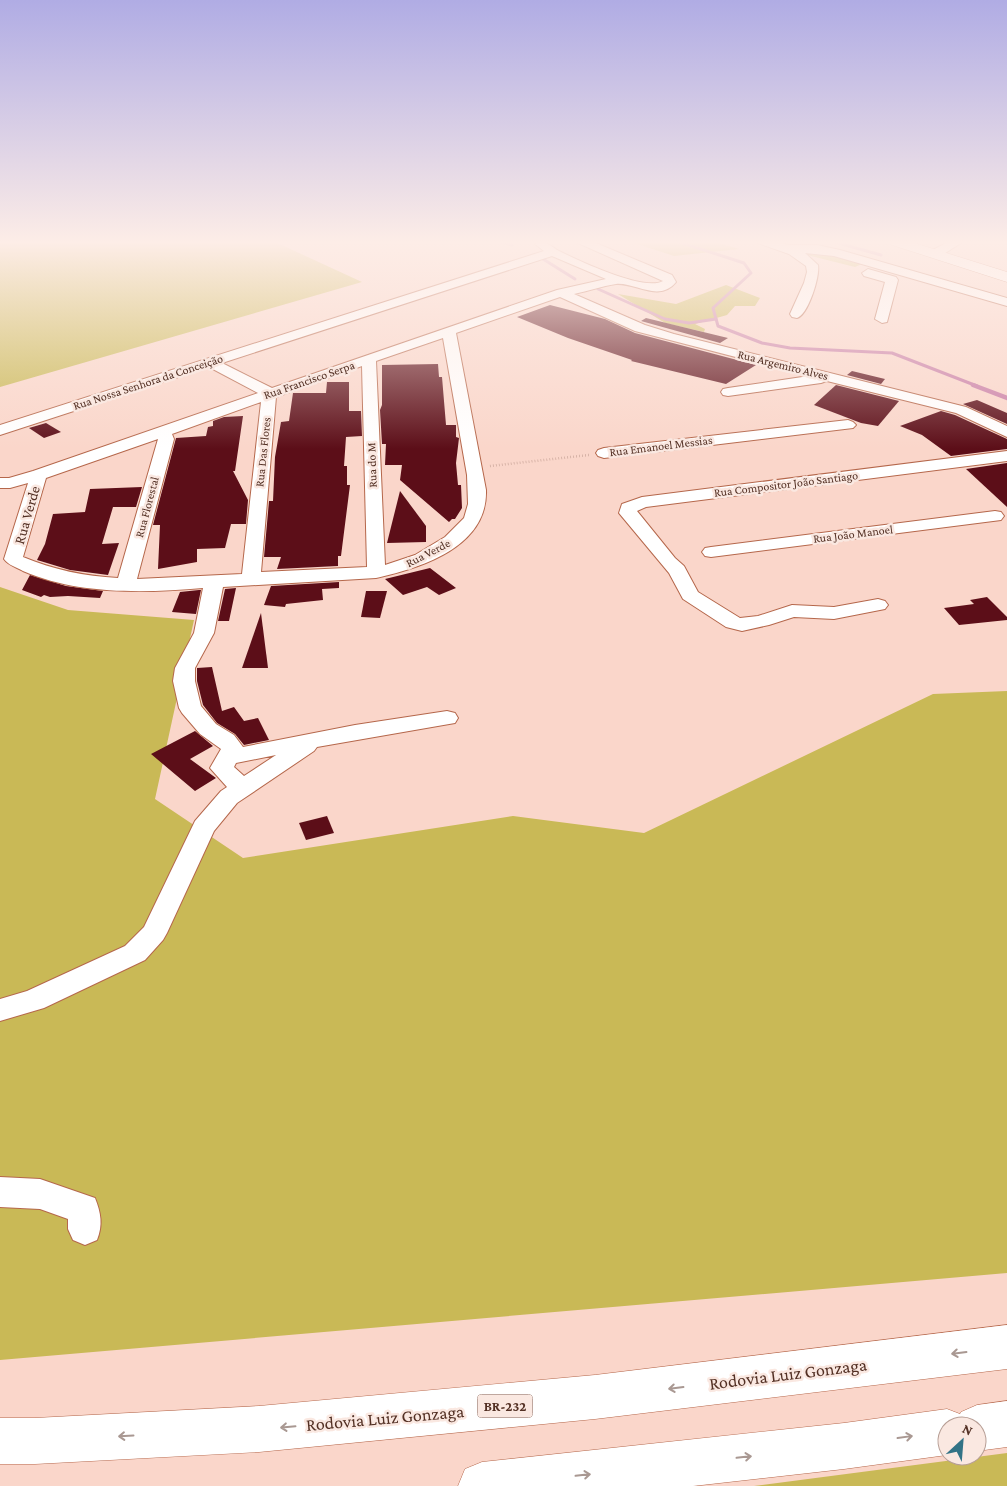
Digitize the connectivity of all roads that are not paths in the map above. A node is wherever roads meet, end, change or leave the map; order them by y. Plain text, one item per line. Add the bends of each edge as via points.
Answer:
1 (371, 310) edge
2 (512, 310) edge
3 (600, 310) edge
4 (798, 310) edge
5 (884, 310) edge
6 (797, 314) dead end
7 (882, 319) dead end
8 (450, 331) junction
9 (369, 359) junction
10 (209, 362) junction
11 (835, 378) junction
12 (728, 392) dead end
13 (269, 393) junction
14 (848, 425) dead end
15 (0, 430) edge
16 (163, 430) junction
17 (1007, 432) edge
18 (604, 453) road end
19 (1007, 456) edge
20 (39, 475) junction
21 (0, 483) edge
22 (995, 516) dead end
23 (711, 552) dead end
24 (376, 572) junction
25 (251, 579) junction
26 (214, 583) junction
27 (126, 584) junction
28 (878, 605) dead end
29 (447, 718) dead end
30 (315, 740) junction
31 (229, 757) junction
32 (242, 788) junction
33 (0, 1010) edge
34 (0, 1192) edge
35 (85, 1229) dead end
36 (1007, 1347) edge
37 (1007, 1424) edge
38 (987, 1427) edge
39 (937, 1433) edge
40 (0, 1441) edge
41 (482, 1486) edge

1 - 10 street, Rua Nossa Senhora da Conceição
2 - 8 street, Rua Francisco Serpa
3 - 11 street, Rua Argemiro Alves via 647,330
4 - 6 street
5 - 7 street
8 - 9 street, Rua Francisco Serpa
8 - 24 street, Rua Verde via 477,505 467,527 452,542 415,562
9 - 13 street, Rua Francisco Serpa
9 - 24 street, Rua do M
10 - 13 street
10 - 15 street, Rua Nossa Senhora da Conceição
11 - 12 street
11 - 17 street, Rua Argemiro Alves via 961,410
13 - 16 street, Rua Francisco Serpa
13 - 25 street, Rua Das Flores
14 - 18 street, Rua Emanoel Messias
16 - 20 street, Rua Francisco Serpa
16 - 27 street, Rua Florestal via 166,439
19 - 28 street, Rua Compositor João Santiago via 631,505 628,508 677,570 690,596 733,623 762,621 792,611 834,613
20 - 21 street, Rua Francisco Serpa
20 - 27 street, Rua Verde via 13,560 54,576
22 - 23 street, Rua João Manoel
24 - 25 street, Rua Verde
25 - 26 street, Rua Verde
26 - 27 street, Rua Verde
26 - 31 street via 204,633 185,668 184,681 190,708 208,729 233,748
29 - 30 street
30 - 31 street
30 - 32 street
31 - 32 street via 222,768
32 - 33 street via 229,797 204,827 154,933 135,953 34,1000
34 - 35 street via 40,1194 84,1209
36 -> 40 main road, Rodovia Luiz Gonzaga / BR-232 via 595,1398 259,1430
37 - 38 main road
41 -> 39 main road

